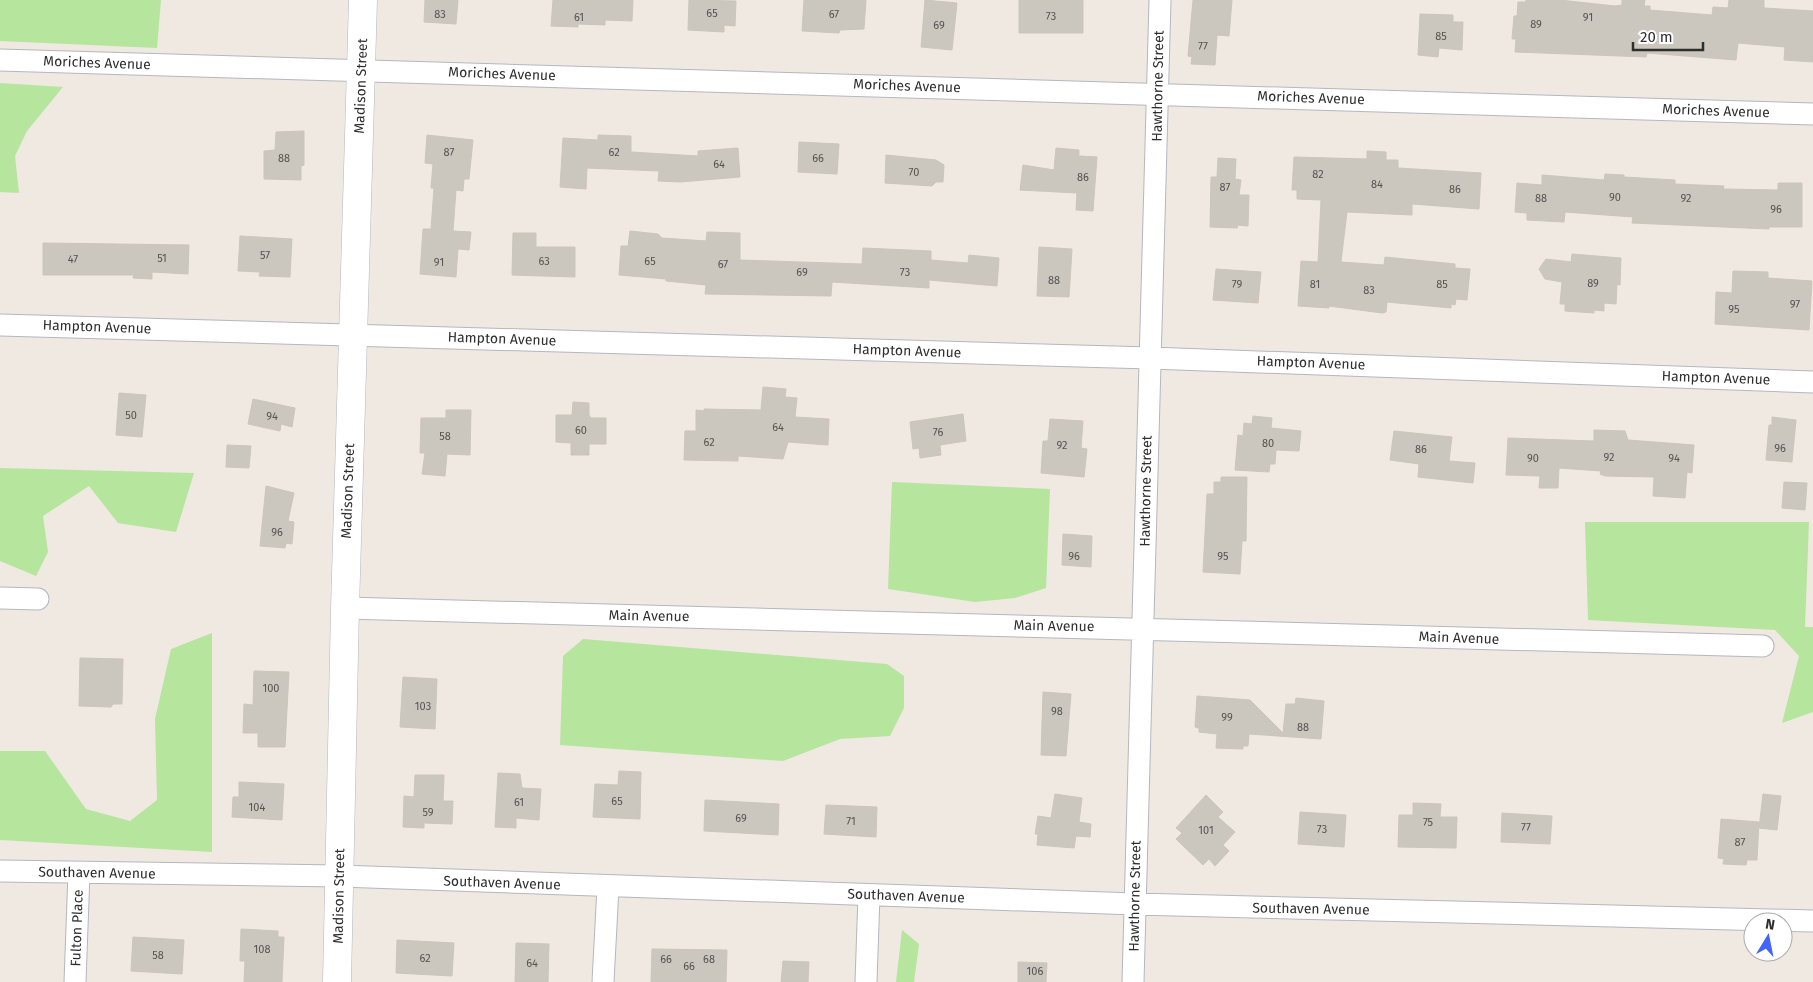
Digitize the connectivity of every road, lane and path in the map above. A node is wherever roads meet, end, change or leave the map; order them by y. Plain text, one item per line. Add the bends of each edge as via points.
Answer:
1 (363, 0) edge
2 (1160, 0) edge
3 (0, 60) edge
4 (361, 70) junction
5 (1158, 94) junction
6 (1813, 114) edge
7 (0, 325) edge
8 (353, 335) junction
9 (1150, 358) junction
10 (1813, 382) edge
11 (0, 598) edge
12 (38, 599) dead end
13 (345, 608) junction
14 (1143, 628) junction
15 (1763, 646) dead end
16 (0, 871) edge
17 (79, 873) junction
18 (340, 876) junction
19 (608, 887) junction
20 (868, 895) junction
21 (1135, 904) junction
22 (1813, 921) edge
23 (75, 982) edge
24 (337, 982) edge
25 (603, 982) edge
26 (866, 982) edge
27 (1133, 982) edge

1 - 4 street, Madison Street
2 - 5 street, Hawthorne Street
3 - 4 street, Moriches Avenue
4 - 5 street, Moriches Avenue
4 - 8 street, Madison Street
5 - 6 street, Moriches Avenue
5 - 9 street, Hawthorne Street
7 - 8 street, Hampton Avenue
8 - 9 street, Hampton Avenue
8 - 13 street, Madison Street
9 - 10 street, Hampton Avenue
9 - 14 street, Hawthorne Street
11 - 12 street
13 - 14 street, Main Avenue
13 - 18 street, Madison Street
14 - 15 street, Main Avenue
14 - 21 street, Hawthorne Street
16 - 17 street, Southaven Avenue
17 - 18 street, Southaven Avenue
17 - 23 street, Fulton Place
18 - 19 street, Southaven Avenue
18 - 24 street, Madison Street
19 - 20 street, Southaven Avenue
19 - 25 street
20 - 21 street, Southaven Avenue
20 - 26 street
21 - 22 street, Southaven Avenue
21 - 27 street, Hawthorne Street

